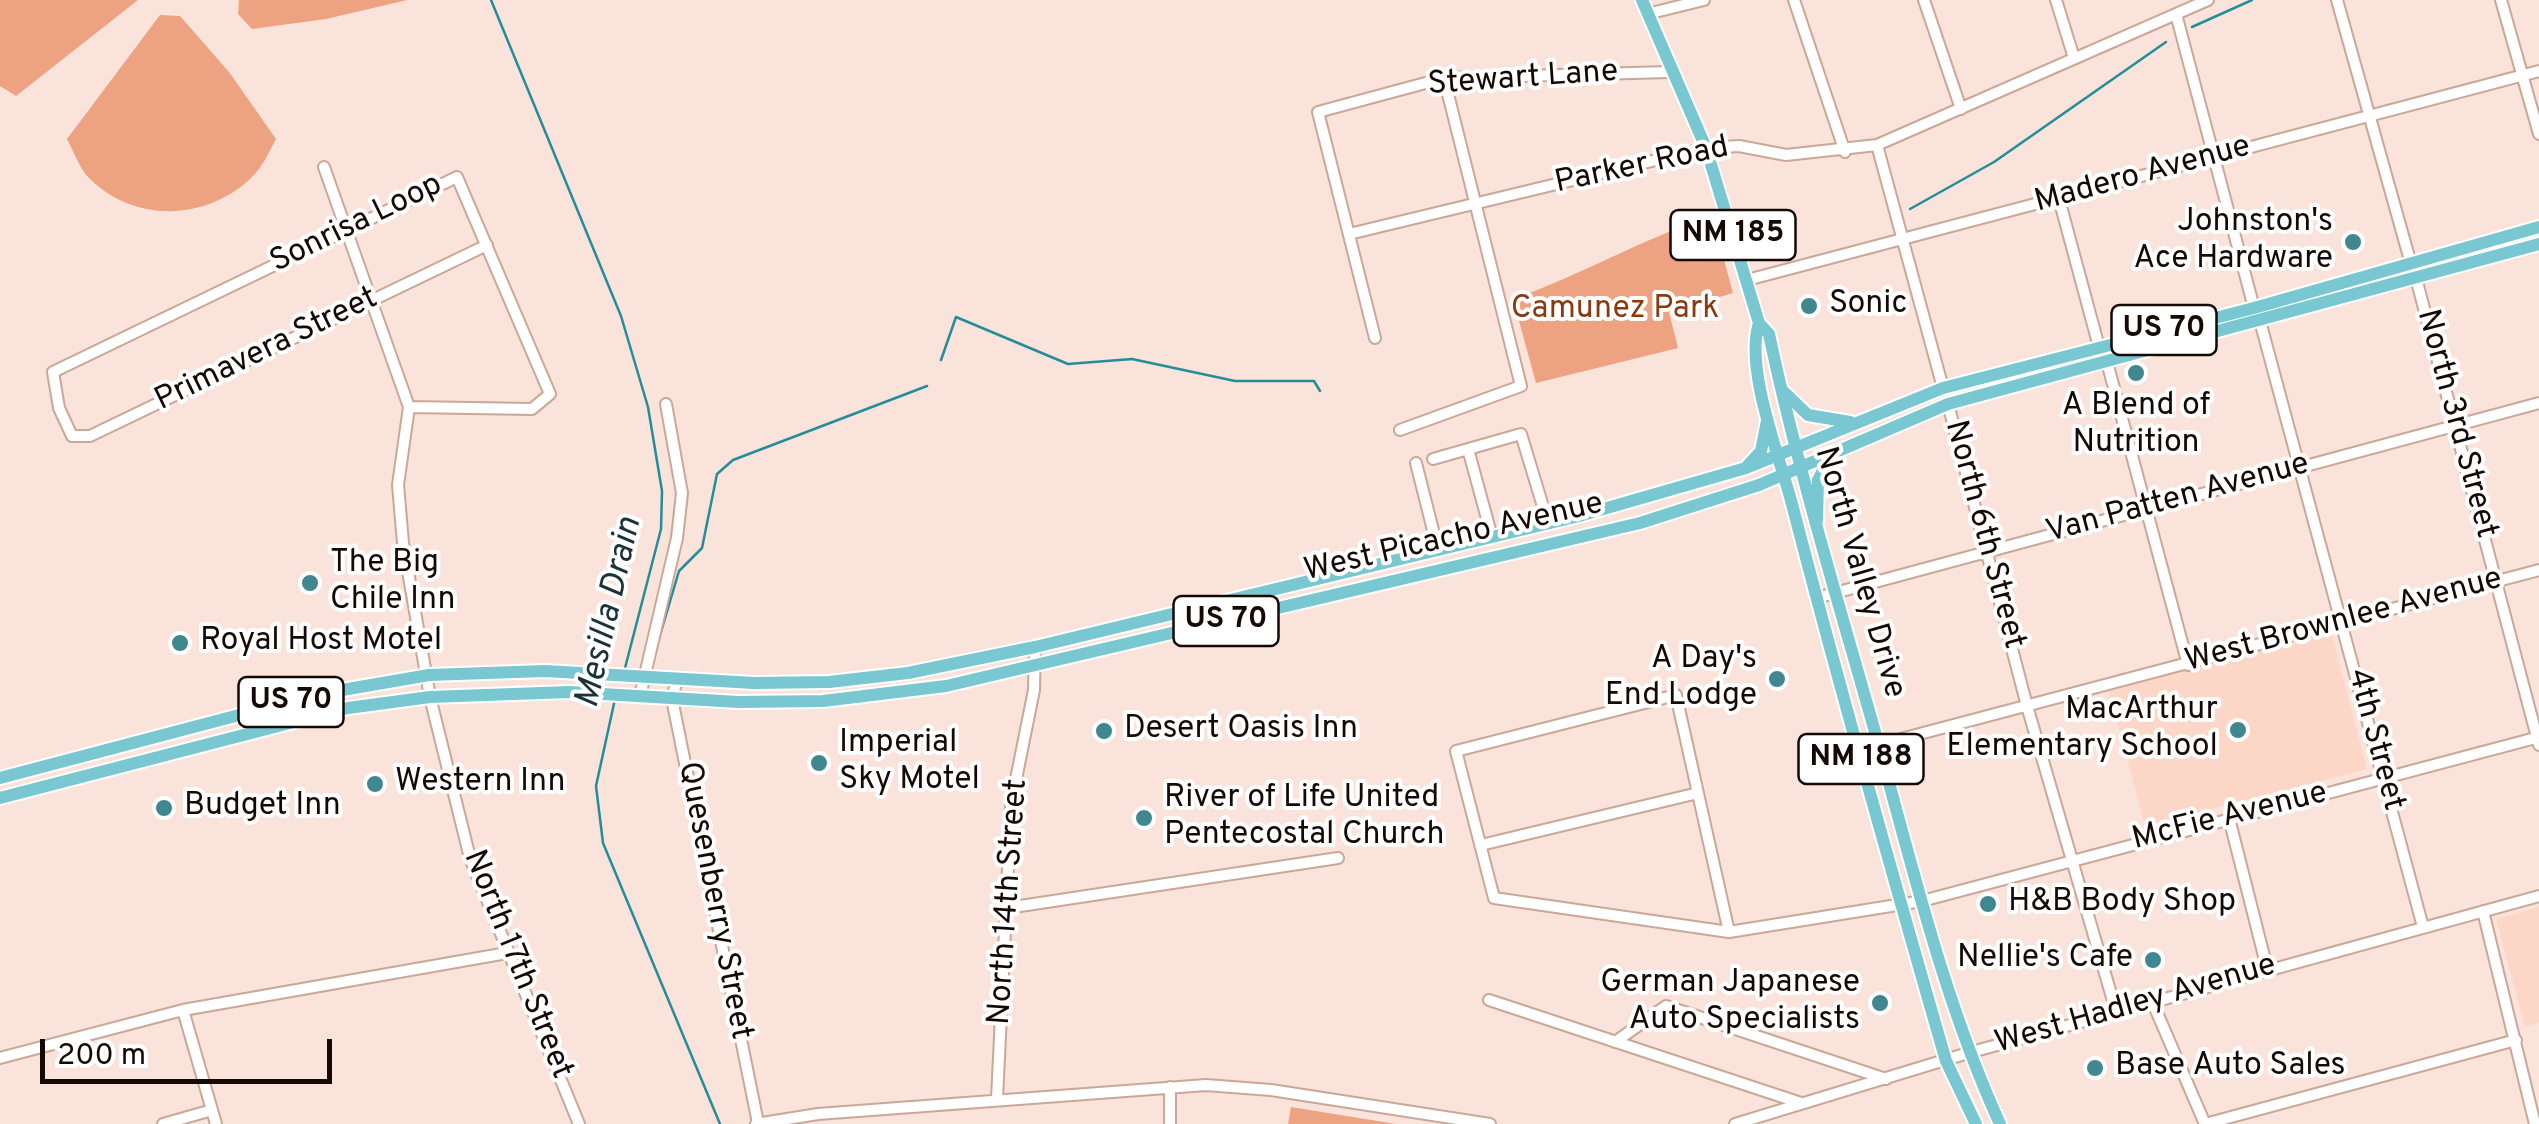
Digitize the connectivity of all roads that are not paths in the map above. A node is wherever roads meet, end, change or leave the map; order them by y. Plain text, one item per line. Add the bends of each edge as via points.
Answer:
1 (1642, 0) edge
2 (1704, 0) edge
3 (1794, 0) edge
4 (1924, 0) edge
5 (2056, 0) edge
6 (2208, 0) edge
7 (2337, 0) edge
8 (2501, 0) edge
9 (2189, 4) edge
10 (1647, 14) junction
11 (2176, 14) junction
12 (2074, 58) junction
13 (2539, 71) edge
14 (1670, 72) junction
15 (2522, 76) junction
16 (1444, 78) junction
17 (1961, 109) junction
18 (2369, 118) junction
19 (2539, 134) edge
20 (1877, 145) junction
21 (1706, 148) junction
22 (1846, 152) junction
23 (2211, 157) junction
24 (324, 167) dead end
25 (2059, 200) junction
26 (1477, 204) junction
27 (2539, 226) edge
28 (344, 230) junction
29 (1349, 234) junction
30 (1904, 240) junction
31 (2539, 244) edge
32 (487, 245) junction
33 (2414, 272) junction
34 (1747, 280) junction
35 (372, 302) junction
36 (2257, 314) junction
37 (1759, 323) junction
38 (1376, 338) dead end
39 (2099, 346) junction
40 (2107, 362) junction
41 (1780, 386) junction
42 (1943, 388) junction
43 (2539, 402) edge
44 (666, 404) dead end
45 (1948, 404) junction
46 (409, 407) junction
47 (59, 408) joint
48 (1768, 414) junction
49 (1858, 422) junction
50 (2456, 426) junction
51 (1400, 430) dead end
52 (1468, 449) junction
53 (1794, 450) junction
54 (1833, 452) junction
55 (1779, 456) junction
56 (1433, 459) dead end
57 (1416, 464) dead end
58 (1746, 468) junction
59 (1799, 468) junction
60 (2300, 468) junction
61 (1784, 475) junction
62 (1759, 485) junction
63 (1793, 506) junction
64 (2144, 510) junction
65 (1548, 523) junction
66 (1816, 533) junction
67 (1492, 537) junction
68 (1438, 550) junction
69 (1989, 551) junction
70 (2539, 570) edge
71 (2496, 581) junction
72 (1836, 592) junction
73 (1816, 598) junction
74 (2342, 624) junction
75 (1034, 647) junction
76 (2188, 664) junction
77 (1038, 666) junction
78 (429, 675) junction
79 (644, 677) junction
80 (677, 679) junction
81 (640, 696) junction
82 (430, 697) junction
83 (672, 699) junction
84 (2028, 706) junction
85 (2538, 739) edge
86 (1878, 745) junction
87 (1859, 750) junction
88 (24, 772) junction
89 (2386, 777) junction
90 (0, 778) edge
91 (31, 790) junction
92 (1698, 793) junction
93 (0, 798) edge
94 (2229, 818) junction
95 (1481, 845) junction
96 (2074, 857) junction
97 (1338, 858) dead end
98 (2539, 896) edge
99 (1922, 901) junction
100 (1902, 905) junction
101 (1007, 908) junction
102 (2483, 911) junction
103 (2423, 927) junction
104 (1729, 932) junction
105 (507, 953) junction
106 (2267, 968) junction
107 (1488, 1000) dead end
108 (2152, 1001) junction
109 (183, 1010) junction
110 (2116, 1012) junction
111 (2516, 1040) junction
112 (1615, 1042) junction
113 (1968, 1053) junction
114 (0, 1058) edge
115 (1946, 1060) junction
116 (1886, 1079) junction
117 (1170, 1087) junction
118 (997, 1099) junction
119 (1804, 1104) junction
120 (212, 1110) junction
121 (1748, 1122) edge
122 (163, 1124) edge
123 (216, 1124) edge
124 (580, 1124) edge
125 (757, 1124) edge
126 (1170, 1124) edge
127 (1490, 1124) edge
128 (1735, 1124) edge
129 (1976, 1124) edge
130 (2000, 1124) edge
131 (2205, 1124) edge
132 (2535, 1124) edge

1 - 10 main road, North Valley Drive / NM 185
2 - 10 street
3 - 22 street
4 - 17 street
5 - 12 street
6 - 9 street, Parker Road
7 - 18 street, North 3rd Street
8 - 15 street
9 - 11 street, Parker Road
10 - 14 main road, North Valley Drive / NM 185
11 - 12 street, Parker Road
11 - 23 street, 4th Street
12 - 17 street, Parker Road
13 - 15 street, Madero Avenue
14 - 16 street, Stewart Lane
14 - 21 main road, North Valley Drive / NM 185
15 - 18 street, Madero Avenue
15 - 19 street
16 - 26 street
16 - 29 street, Stewart Lane via 1318,112
17 - 20 street, Parker Road
18 - 23 street, Madero Avenue
18 - 33 street, North 3rd Street
20 - 22 street, Parker Road
20 - 30 street, North 6th Street
21 - 22 street, Parker Road
21 - 26 street, Parker Road
21 - 34 main road, North Valley Drive / NM 185
23 - 25 street, Madero Avenue
23 - 36 street, 4th Street
24 - 28 street, North 17th Street
25 - 30 street, Madero Avenue
25 - 39 street
26 - 29 street, Parker Road
26 - 51 street via 1522,386
27 - 33 main road, West Picacho Avenue / US 70
28 - 32 street, Sonrisa Loop via 457,176
28 - 35 street, North 17th Street
28 - 47 street, Sonrisa Loop via 53,372
29 - 38 street
30 - 34 street, Madero Avenue
30 - 42 street, North 6th Street
31 - 33 main road, West Picacho Avenue / US 70
32 - 35 street, Primavera Street
32 - 46 street, Sonrisa Loop via 550,394 532,409
33 - 36 main road, West Picacho Avenue / US 70
33 - 50 street, North 3rd Street
34 - 37 main road, North Valley Drive / NM 185
35 - 46 street, North 17th Street
35 - 47 street, Primavera Street via 90,436 72,436
36 - 39 main road, West Picacho Avenue / US 70
36 - 40 main road, West Picacho Avenue / US 70
36 - 60 street, 4th Street
37 - 41 main road, North Valley Drive / NM 185 via 1769,334
37 - 48 main road, North Valley Drive / NM 185 via 1754,338
39 - 42 main road, West Picacho Avenue / US 70
40 - 45 main road, West Picacho Avenue / US 70
40 - 64 street
41 - 49 main road via 1808,415
41 - 53 main road, North Valley Drive / NM 185
42 - 49 main road, West Picacho Avenue / US 70
43 - 50 street, Van Patten Avenue
44 - 79 street via 682,493
45 - 54 main road, West Picacho Avenue / US 70
45 - 69 street, North 6th Street
46 - 78 street, North 17th Street via 398,484
48 - 55 main road, North Valley Drive / NM 185
48 - 58 main road via 1761,451
49 - 53 main road, West Picacho Avenue / US 70
50 - 60 street, Van Patten Avenue
50 - 71 street, North 3rd Street
52 - 56 street
52 - 65 street via 1522,434
52 - 67 street
53 - 55 main road, West Picacho Avenue / US 70
53 - 59 main road, North Valley Drive / NM 185
54 - 59 main road, West Picacho Avenue / US 70
54 - 66 main road via 1818,480
55 - 58 main road, West Picacho Avenue / US 70
55 - 61 main road, North Valley Drive / NM 188
57 - 68 street
58 - 65 main road, West Picacho Avenue / US 70
59 - 61 main road, West Picacho Avenue / US 70
59 - 66 main road, North Valley Drive / NM 188
60 - 64 street, Van Patten Avenue
60 - 74 street, 4th Street
61 - 62 main road, West Picacho Avenue / US 70
61 - 63 main road, North Valley Drive / NM 188
62 - 63 main road
62 - 77 main road, West Picacho Avenue / US 70 via 1640,522
63 - 73 main road, North Valley Drive / NM 188
64 - 69 street, Van Patten Avenue
64 - 76 street
65 - 67 main road, West Picacho Avenue / US 70
66 - 72 main road, North Valley Drive / NM 188
67 - 68 main road, West Picacho Avenue / US 70
68 - 75 main road, West Picacho Avenue / US 70
69 - 72 street, Van Patten Avenue
69 - 84 street, North 6th Street
70 - 71 street, West Brownlee Avenue
71 - 74 street, West Brownlee Avenue
71 - 85 street, North 3rd Street
72 - 73 street, Van Patten Avenue
72 - 86 main road, North Valley Drive / NM 188
73 - 87 main road, North Valley Drive / NM 188
74 - 76 street, West Brownlee Avenue
74 - 89 street, 4th Street
75 - 77 street, North 14th Street
75 - 80 main road, West Picacho Avenue / US 70 via 829,682
76 - 84 street, West Brownlee Avenue
77 - 83 main road, West Picacho Avenue / US 70 via 946,686 822,701
77 - 101 street, North 14th Street via 1011,804
78 - 79 main road, West Picacho Avenue / US 70
78 - 82 street, North 17th Street
78 - 88 main road, West Picacho Avenue / US 70 via 319,694
79 - 80 main road, West Picacho Avenue / US 70
79 - 81 street
80 - 83 street, Quesenberry Street
81 - 82 main road, West Picacho Avenue / US 70
81 - 83 main road, West Picacho Avenue / US 70
82 - 91 main road, West Picacho Avenue / US 70 via 348,708
82 - 105 street, North 17th Street via 470,858
83 - 125 street, Quesenberry Street
84 - 86 street, West Brownlee Avenue
84 - 96 street, North 6th Street
85 - 89 street, McFie Avenue
86 - 87 street, West Brownlee Avenue
86 - 99 main road, North Valley Drive / NM 188
87 - 100 main road, North Valley Drive / NM 188
88 - 90 main road, West Picacho Avenue / US 70
88 - 91 main road
89 - 94 street, McFie Avenue
89 - 103 street, 4th Street
91 - 93 main road, West Picacho Avenue / US 70
92 - 95 street
92 - 95 street via 1676,695 1456,751
92 - 104 street
94 - 96 street, McFie Avenue
94 - 106 street
95 - 104 street, McFie Avenue via 1494,898
96 - 99 street, McFie Avenue
96 - 110 street, North 6th Street
97 - 101 street
98 - 102 street, West Hadley Avenue
99 - 100 street, McFie Avenue
99 - 113 main road, North Valley Drive / NM 188
100 - 104 street, McFie Avenue
100 - 115 main road, North Valley Drive / NM 188
101 - 118 street, North 14th Street
102 - 103 street, West Hadley Avenue
102 - 111 street
103 - 106 street, West Hadley Avenue
105 - 109 street
105 - 124 street, North 17th Street
106 - 108 street, West Hadley Avenue
107 - 112 street
108 - 110 street, West Hadley Avenue
108 - 131 street
109 - 114 street
109 - 120 street
110 - 113 street, West Hadley Avenue
111 - 131 street
111 - 132 street
112 - 116 street via 1666,1006
112 - 119 street
113 - 115 street, West Hadley Avenue
113 - 130 main road, North Valley Drive / NM 188
115 - 116 street, West Hadley Avenue
115 - 129 main road, North Valley Drive / NM 188
116 - 119 street, West Hadley Avenue
117 - 118 street
117 - 126 street
117 - 127 street via 1271,1090
118 - 125 street
119 - 121 street, West Hadley Avenue
120 - 122 street
120 - 123 street
121 - 128 street, West Hadley Avenue

